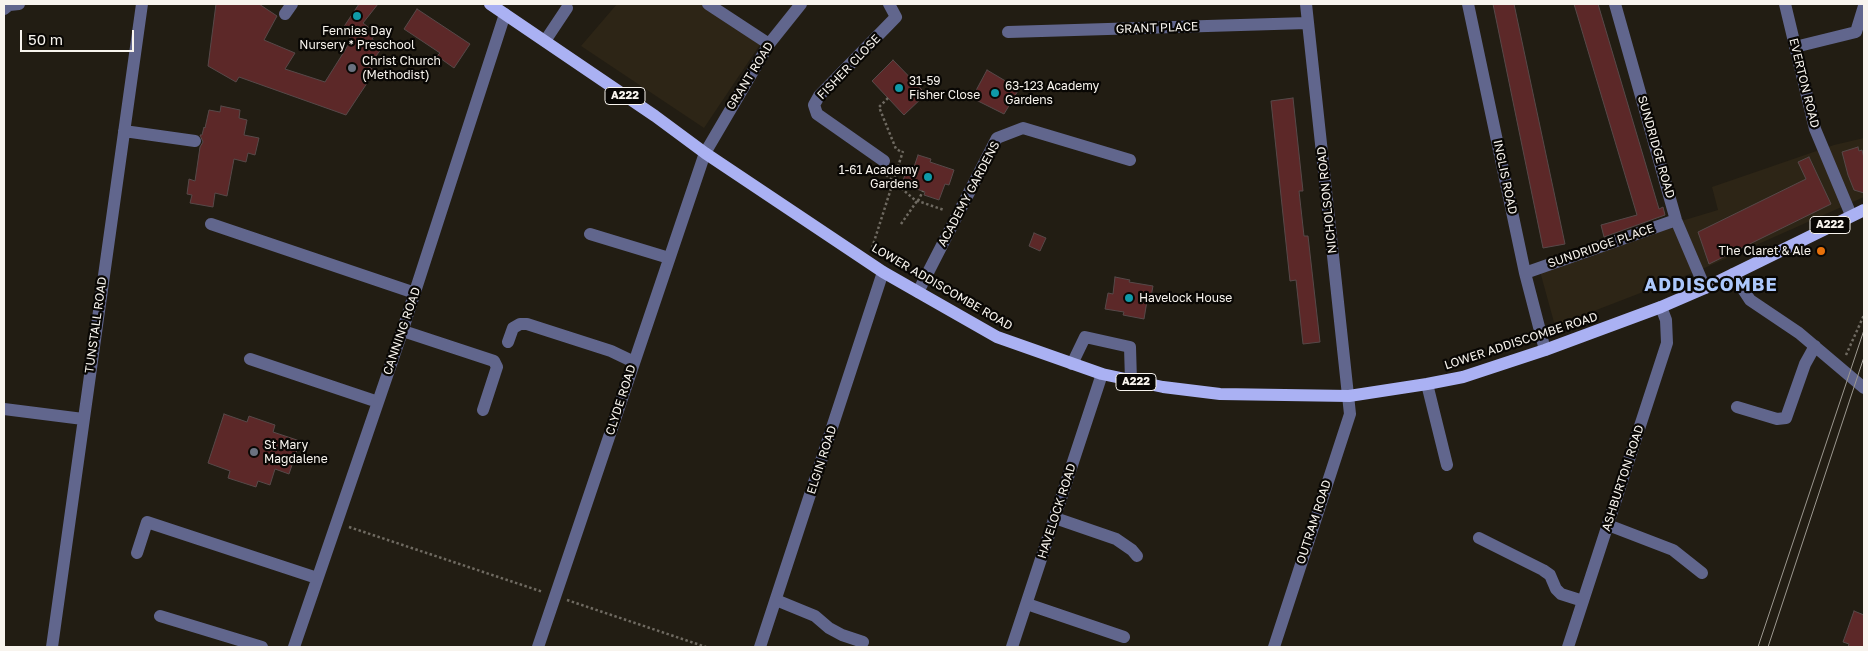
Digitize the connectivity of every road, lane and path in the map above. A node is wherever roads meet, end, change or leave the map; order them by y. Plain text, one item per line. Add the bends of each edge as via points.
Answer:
1 (20, 4) edge
2 (142, 4) edge
3 (490, 4) edge
4 (708, 4) edge
5 (801, 4) edge
6 (889, 4) edge
7 (1306, 4) edge
8 (1468, 4) edge
9 (1615, 4) edge
10 (1785, 4) edge
11 (1864, 6) edge
12 (4, 8) edge
13 (567, 8) dead end
14 (506, 14) junction
15 (1307, 23) junction
16 (1008, 32) dead end
17 (545, 41) junction
18 (768, 44) junction
19 (1795, 47) junction
20 (888, 98) dead end
21 (124, 131) junction
22 (195, 141) dead end
23 (705, 153) junction
24 (1130, 160) dead end
25 (884, 161) dead end
26 (893, 182) junction
27 (923, 191) dead end
28 (918, 201) junction
29 (1864, 210) edge
30 (958, 215) junction
31 (1851, 215) junction
32 (1676, 220) junction
33 (211, 224) dead end
34 (901, 224) dead end
35 (590, 234) dead end
36 (669, 258) junction
37 (868, 261) junction
38 (883, 272) junction
39 (1526, 273) junction
40 (1733, 274) junction
41 (1705, 288) junction
42 (918, 292) junction
43 (415, 293) junction
44 (1660, 307) junction
45 (1864, 315) edge
46 (402, 331) junction
47 (508, 342) dead end
48 (1816, 346) junction
49 (1545, 350) junction
50 (250, 358) dead end
51 (634, 362) junction
52 (1072, 364) junction
53 (1840, 367) junction
54 (1102, 374) junction
55 (1131, 381) junction
56 (1427, 384) junction
57 (1864, 388) edge
58 (1349, 396) junction
59 (378, 402) junction
60 (1737, 407) dead end
61 (4, 409) edge
62 (483, 410) dead end
63 (83, 419) junction
64 (1447, 465) dead end
65 (1055, 518) junction
66 (336, 522) junction
67 (1608, 526) junction
68 (1479, 538) dead end
69 (137, 553) dead end
70 (1137, 556) dead end
71 (1702, 573) dead end
72 (317, 578) junction
73 (556, 596) junction
74 (776, 600) junction
75 (1583, 601) junction
76 (1026, 604) junction
77 (160, 616) dead end
78 (1124, 637) dead end
79 (864, 642) dead end
80 (52, 647) edge
81 (262, 647) edge
82 (294, 647) edge
83 (538, 647) edge
84 (706, 647) edge
85 (760, 647) edge
86 (1012, 647) edge
87 (1274, 647) edge
88 (1568, 647) edge

1 - 12 street
2 - 21 street, TUNSTALL ROAD
3 - 14 main road, LOWER ADDISCOMBE ROAD / A222
4 - 18 street
5 - 18 street, GRANT ROAD
6 - 25 street, FISHER CLOSE via 896,17 818,96 814,105 817,114
7 - 15 street, NICHOLSON ROAD
8 - 39 street, INGLIS ROAD
9 - 32 street, SUNDRIDGE ROAD
10 - 19 street, EVERTON ROAD
11 - 19 street via 1856,32
13 - 17 street
14 - 17 main road, LOWER ADDISCOMBE ROAD / A222
14 - 43 street, CANNING ROAD
15 - 16 street, GRANT PLACE
15 - 58 street, NICHOLSON ROAD
17 - 23 main road, LOWER ADDISCOMBE ROAD / A222
18 - 23 street, GRANT ROAD
19 - 31 street, EVERTON ROAD via 1815,129
20 - 26 path via 879,107 896,148 902,151
21 - 22 street
21 - 63 street, TUNSTALL ROAD
23 - 36 street, CLYDE ROAD
23 - 37 main road, LOWER ADDISCOMBE ROAD / A222
24 - 30 street, ACADEMY GARDENS via 1022,128 997,138
26 - 28 path
26 - 37 path
27 - 28 path
28 - 30 path
28 - 34 path
29 - 31 main road, LOWER ADDISCOMBE ROAD / A222
30 - 42 street, ACADEMY GARDENS
31 - 40 main road, LOWER ADDISCOMBE ROAD / A222
32 - 39 street, SUNDRIDGE PLACE
32 - 41 street, SUNDRIDGE ROAD
33 - 43 street
35 - 36 street
36 - 51 street, CLYDE ROAD
37 - 38 main road, LOWER ADDISCOMBE ROAD / A222
38 - 42 main road, LOWER ADDISCOMBE ROAD / A222
38 - 74 street, ELGIN ROAD
39 - 49 street, INGLIS ROAD
40 - 41 main road, LOWER ADDISCOMBE ROAD / A222
40 - 48 street via 1750,300
41 - 44 main road, LOWER ADDISCOMBE ROAD / A222
42 - 52 main road, LOWER ADDISCOMBE ROAD / A222 via 997,337
43 - 46 street, CANNING ROAD
44 - 49 main road, LOWER ADDISCOMBE ROAD / A222
44 - 67 street, ASHBURTON ROAD via 1666,320 1667,343
45 - 53 path
46 - 59 street, CANNING ROAD
46 - 62 street via 494,361 496,367
47 - 51 street via 513,328 527,324 611,351
48 - 53 street
48 - 60 street via 1805,364 1786,418 1777,419
49 - 56 main road, LOWER ADDISCOMBE ROAD / A222 via 1463,377
50 - 59 street
51 - 73 street, CLYDE ROAD
52 - 54 main road, LOWER ADDISCOMBE ROAD / A222
52 - 55 street via 1085,336 1130,347
53 - 57 street
54 - 55 main road, LOWER ADDISCOMBE ROAD / A222
54 - 65 street, HAVELOCK ROAD
55 - 58 main road, LOWER ADDISCOMBE ROAD / A222 via 1220,394
56 - 58 main road, LOWER ADDISCOMBE ROAD / A222
56 - 64 street
58 - 87 street, OUTRAM ROAD via 1350,414
59 - 66 street, CANNING ROAD
61 - 63 street
63 - 80 street, TUNSTALL ROAD
65 - 70 street via 1116,539
65 - 76 street, HAVELOCK ROAD
66 - 72 street, CANNING ROAD
66 - 73 path
67 - 71 street via 1673,550
67 - 75 street, ASHBURTON ROAD
68 - 75 street via 1543,570 1550,575 1561,594
69 - 72 street via 147,522
72 - 82 street, CANNING ROAD
73 - 83 street, CLYDE ROAD
73 - 84 path
74 - 79 street via 815,616 842,636
74 - 85 street, ELGIN ROAD
75 - 88 street, ASHBURTON ROAD
76 - 78 street
76 - 86 street, HAVELOCK ROAD
77 - 81 street

